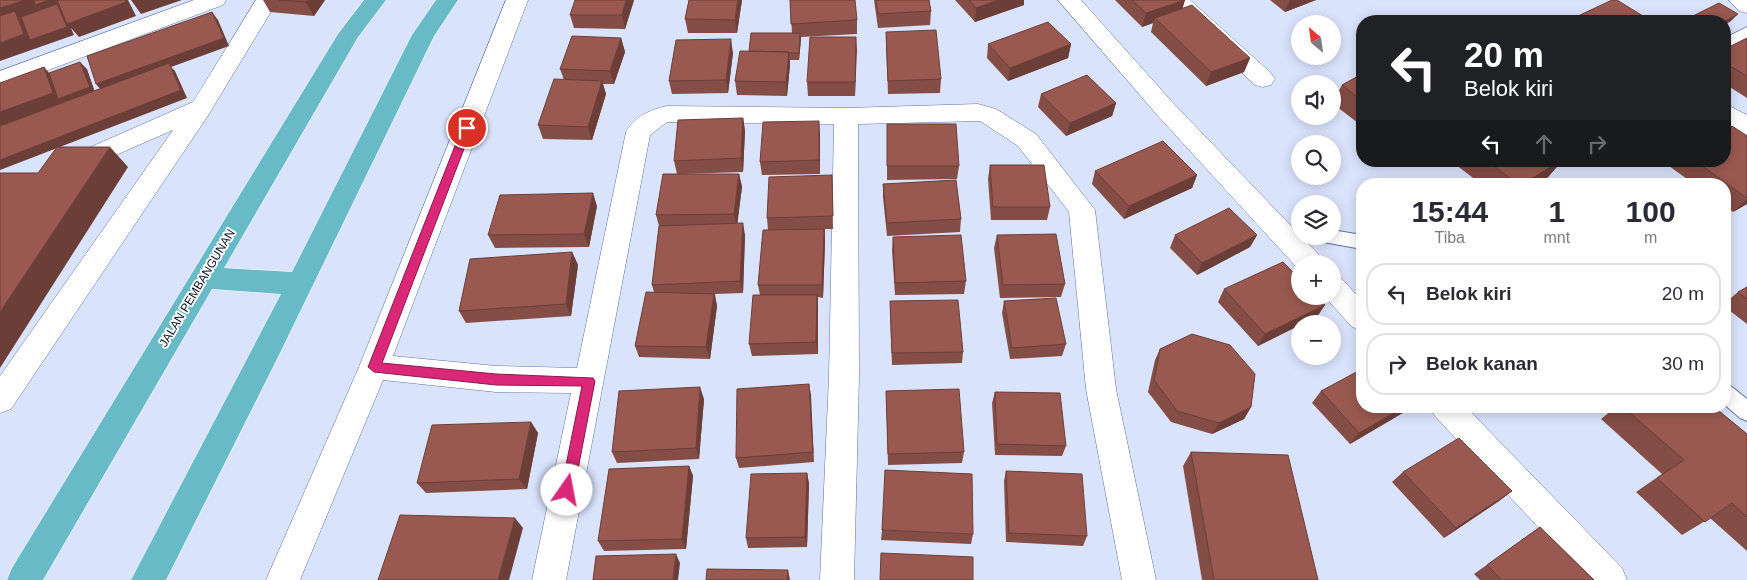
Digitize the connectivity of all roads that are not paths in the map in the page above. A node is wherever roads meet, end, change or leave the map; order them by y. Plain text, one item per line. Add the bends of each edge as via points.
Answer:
1 (215, 0) edge
2 (267, 0) edge
3 (375, 0) edge
4 (447, 0) edge
5 (517, 0) edge
6 (1069, 0) edge
7 (1177, 0) edge
8 (1740, 0) edge
9 (1747, 6) edge
10 (1747, 34) edge
11 (1731, 44) edge
12 (1263, 79) dead end
13 (0, 80) edge
14 (201, 108) junction
15 (846, 116) junction
16 (1731, 116) edge
17 (1747, 126) edge
18 (55, 173) edge
19 (1289, 231) edge
20 (1341, 239) edge
21 (1356, 241) edge
22 (1304, 255) edge
23 (203, 278) junction
24 (300, 284) junction
25 (1341, 297) edge
26 (1356, 313) edge
27 (374, 367) junction
28 (589, 381) junction
29 (1731, 398) edge
30 (0, 400) edge
31 (1747, 412) edge
32 (1452, 413) edge
33 (24, 580) edge
34 (148, 580) edge
35 (283, 580) edge
36 (549, 580) edge
37 (837, 580) edge
38 (1139, 580) edge
39 (1610, 580) edge

1 - 13 street
2 - 14 street
3 - 23 highway, JALAN PEMBANGUNAN via 349,34
4 - 24 highway via 423,35
5 - 27 street
6 - 19 street via 1166,110
7 - 12 street
8 - 9 street
10 - 11 street
14 - 18 street
14 - 30 street
15 - 28 street via 667,114 646,123 638,132
15 - 37 street via 844,376
15 - 38 street via 978,112 988,115 1027,140 1082,210 1101,389
16 - 17 street
19 - 22 street
20 - 21 lane
23 - 24 highway
23 - 33 highway, JALAN PEMBANGUNAN
24 - 34 highway
25 - 26 street
27 - 28 street via 496,380
27 - 35 street
28 - 36 street
29 - 31 lane
32 - 39 street

